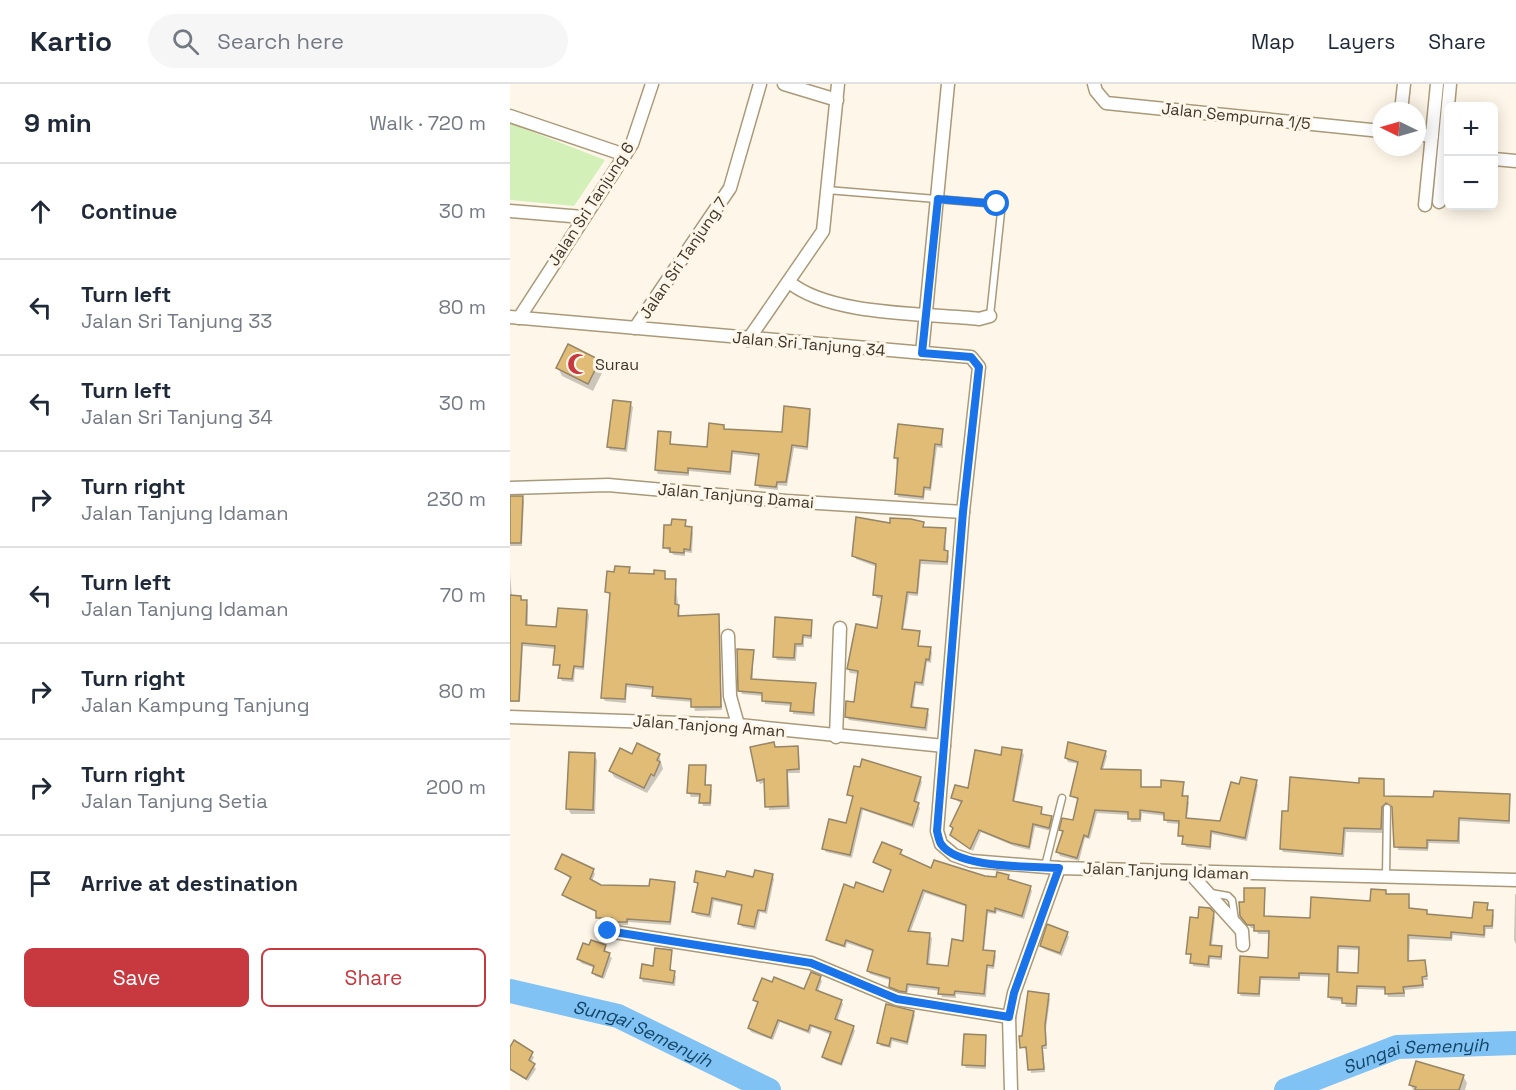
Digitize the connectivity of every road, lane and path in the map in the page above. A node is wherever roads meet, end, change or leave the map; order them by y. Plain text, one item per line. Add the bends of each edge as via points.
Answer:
1 (652, 84) edge
2 (760, 84) edge
3 (784, 84) edge
4 (838, 84) edge
5 (948, 84) edge
6 (1404, 84) edge
7 (1437, 84) edge
8 (1450, 84) edge
9 (1095, 87) edge
10 (837, 100) junction
11 (1402, 102) edge
12 (1449, 102) edge
13 (510, 116) edge
14 (1372, 130) edge
15 (1426, 135) edge
16 (1432, 136) junction
17 (625, 155) junction
18 (1446, 156) edge
19 (1498, 159) edge
20 (1516, 161) edge
21 (827, 190) junction
22 (938, 199) junction
23 (1439, 202) dead end
24 (1425, 205) dead end
25 (510, 211) edge
26 (583, 217) junction
27 (789, 282) junction
28 (926, 313) junction
29 (990, 316) joint
30 (514, 318) edge
31 (635, 328) junction
32 (747, 340) junction
33 (922, 353) junction
34 (979, 367) joint
35 (510, 488) edge
36 (963, 512) junction
37 (840, 628) dead end
38 (728, 636) dead end
39 (510, 717) edge
40 (738, 725) junction
41 (836, 737) junction
42 (944, 746) junction
43 (1062, 798) dead end
44 (1387, 808) dead end
45 (1045, 867) junction
46 (1059, 868) junction
47 (1189, 872) junction
48 (1386, 877) junction
49 (1516, 880) edge
50 (608, 931) dead end
51 (1243, 945) dead end
52 (1009, 1017) junction
53 (1010, 1084) edge

1 - 17 street, Jalan Sri Tanjung 6
2 - 31 street, Jalan Sri Tanjung 7 via 730,188
3 - 10 street
4 - 10 street
5 - 22 street
6 - 11 street
7 - 16 street
8 - 12 street
9 - 14 street, Jalan Sempurna 1/5 via 1106,103
10 - 21 street
13 - 17 street
15 - 16 street
16 - 24 street
17 - 26 street, Jalan Sri Tanjung 6
18 - 23 street
19 - 20 street
21 - 22 lane
21 - 27 street via 823,231
22 - 28 street
22 - 29 lane via 997,204 1001,212
25 - 26 street
26 - 30 street, Jalan Sri Tanjung 6
27 - 28 street via 802,293 841,306
27 - 32 street
28 - 29 street via 979,319
28 - 33 street
30 - 31 street, Jalan Sri Tanjung 34
31 - 32 street, Jalan Sri Tanjung 34
32 - 33 street, Jalan Sri Tanjung 34
33 - 34 street, Jalan Sri Tanjung 34 via 971,357
34 - 36 street, Jalan Tanjung Idaman
35 - 36 street, Jalan Tanjung Damai via 609,484
36 - 42 street, Jalan Tanjung Idaman
37 - 41 street
38 - 40 street via 730,696
39 - 40 street, Jalan Tanjong Aman
40 - 41 street, Jalan Tanjong Aman
41 - 42 street, Jalan Tanjong Aman
42 - 45 street, Jalan Tanjung Idaman via 937,831 941,844 954,855 971,861
43 - 45 lane
44 - 48 lane
45 - 46 street, Jalan Tanjung Idaman
46 - 47 street, Jalan Tanjung Idaman
46 - 52 street
47 - 48 street, Jalan Tanjung Idaman
47 - 51 street via 1242,931
48 - 49 street, Jalan Tanjung Idaman
50 - 52 street via 811,963 897,999
52 - 53 street

